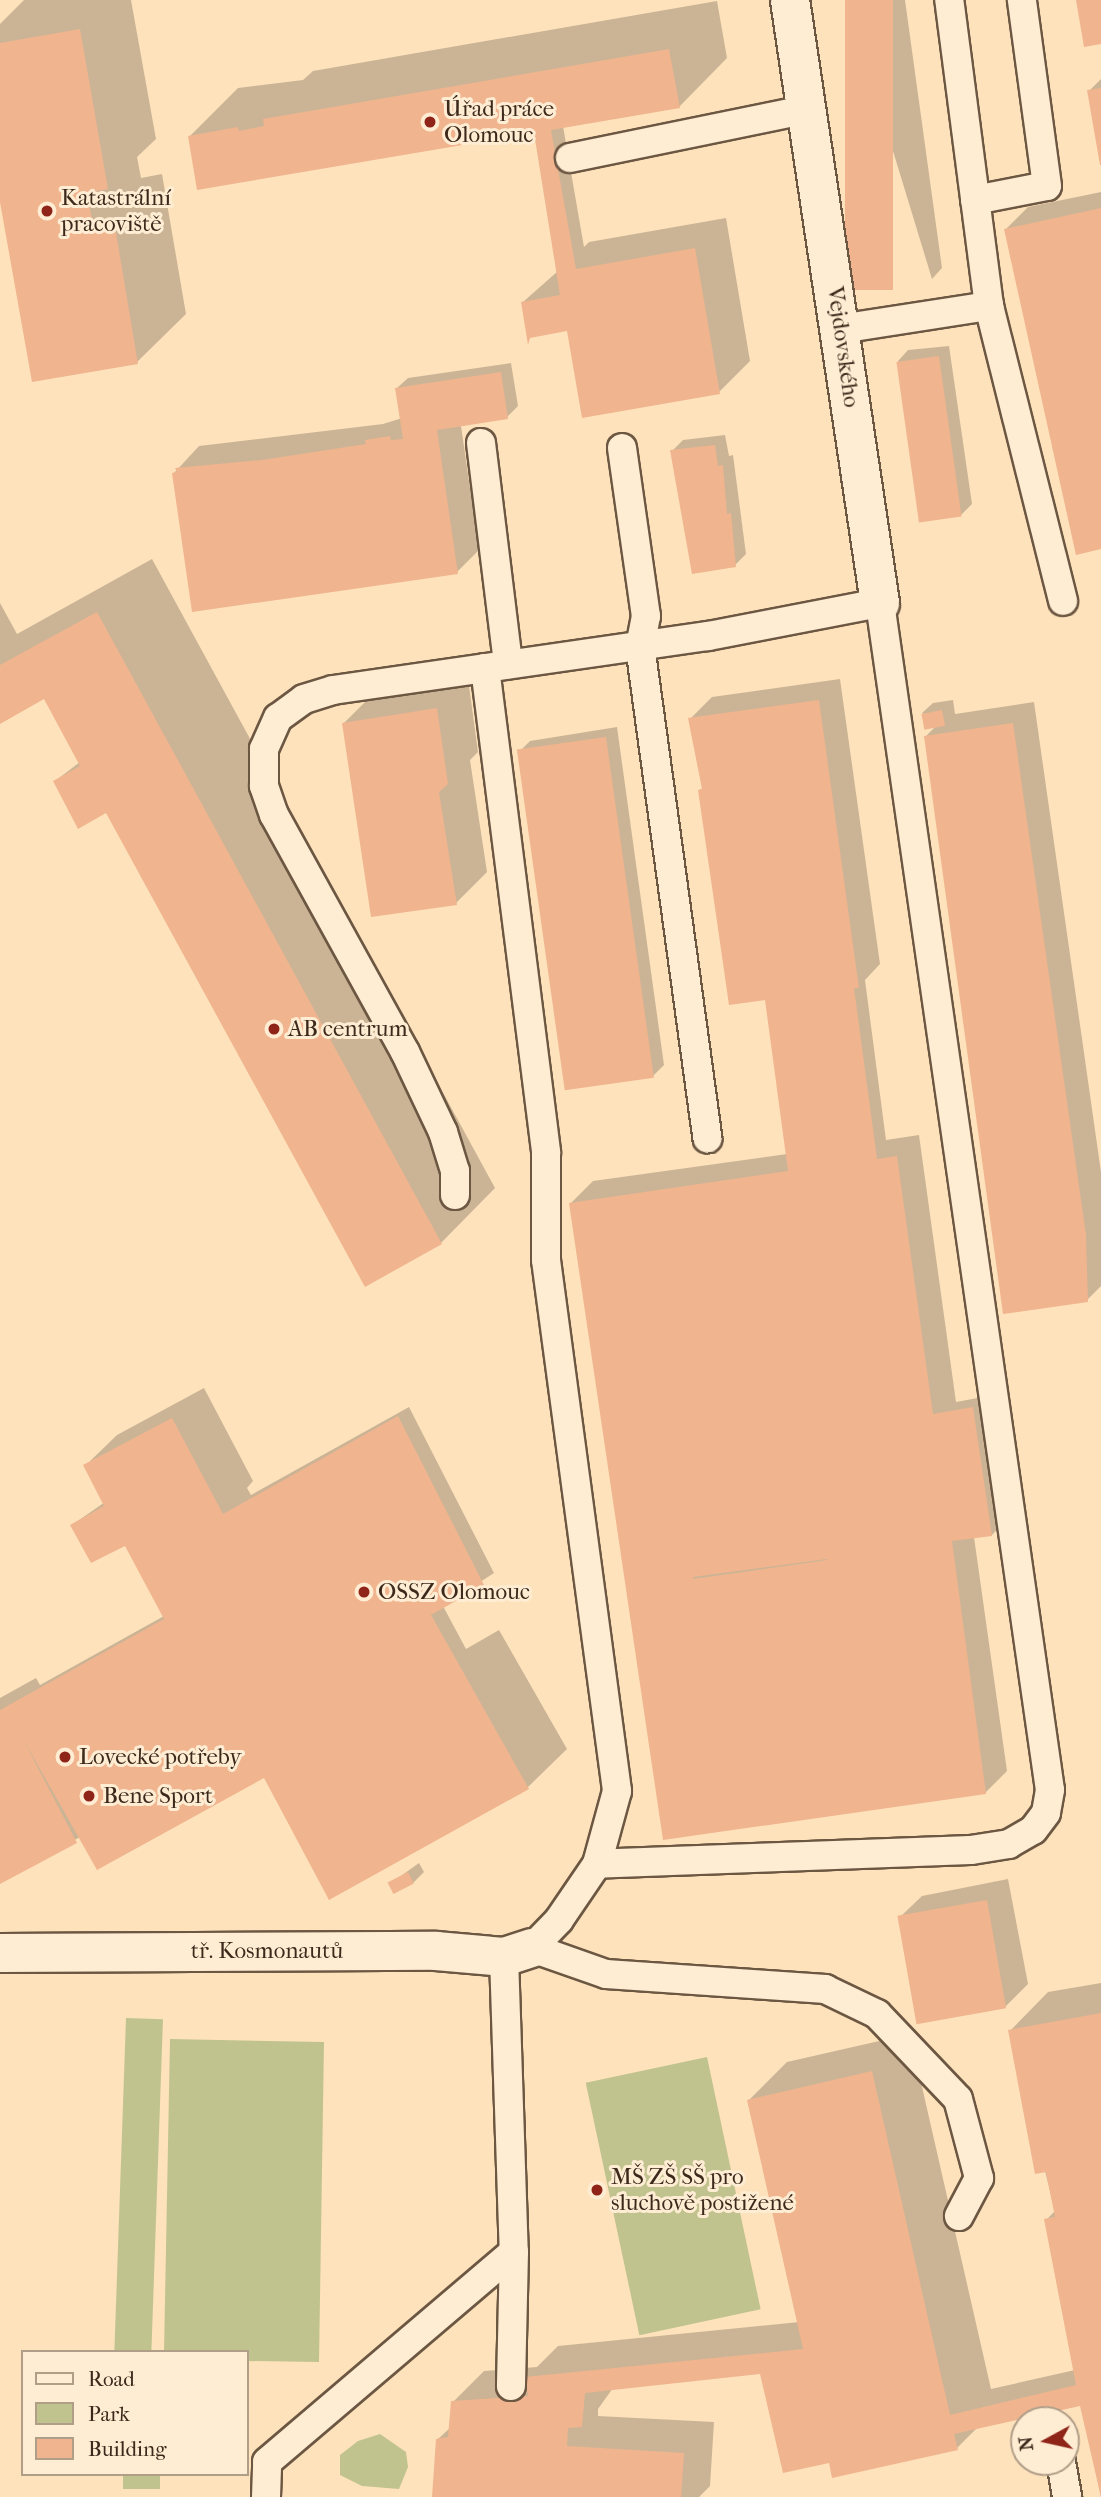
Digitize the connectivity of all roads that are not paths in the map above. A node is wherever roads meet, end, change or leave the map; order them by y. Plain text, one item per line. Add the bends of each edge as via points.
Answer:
1 (790, 0) edge
2 (800, 0) edge
3 (949, 0) edge
4 (1022, 0) edge
5 (807, 100) junction
6 (570, 158) dead end
7 (975, 200) junction
8 (989, 306) junction
9 (840, 329) junction
10 (481, 443) dead end
11 (622, 448) dead end
12 (1063, 601) dead end
13 (880, 603) junction
14 (640, 646) junction
15 (497, 666) junction
16 (707, 1138) dead end
17 (455, 1195) dead end
18 (597, 1864) junction
19 (518, 1952) junction
20 (0, 1953) edge
21 (960, 2216) dead end
22 (514, 2252) junction
23 (511, 2386) dead end
24 (1063, 2476) edge
25 (266, 2497) edge
26 (1067, 2497) edge

1 - 5 street, Vejdovského
2 - 5 street, Vejdovského
3 - 7 lane
4 - 7 lane via 1047,186
5 - 6 lane
5 - 9 street, Vejdovského
7 - 8 lane
8 - 9 lane
8 - 12 lane
9 - 13 street, Vejdovského
10 - 15 lane
11 - 14 lane via 646,616
13 - 14 lane
13 - 18 lane via 1050,1790 1046,1813 1033,1830 1009,1844 970,1850
14 - 15 lane
14 - 16 lane
15 - 17 lane via 358,685 303,699 278,718 264,749 264,786 274,815 405,1052 443,1132 455,1171
15 - 18 lane via 546,1153 546,1260 617,1791
18 - 19 lane via 559,1920
19 - 20 street, tř. Kosmonautů
19 - 21 lane via 606,1974 825,1989 877,2014 958,2099 979,2178
19 - 22 lane
22 - 23 lane
22 - 25 lane via 267,2462
24 - 26 lane

